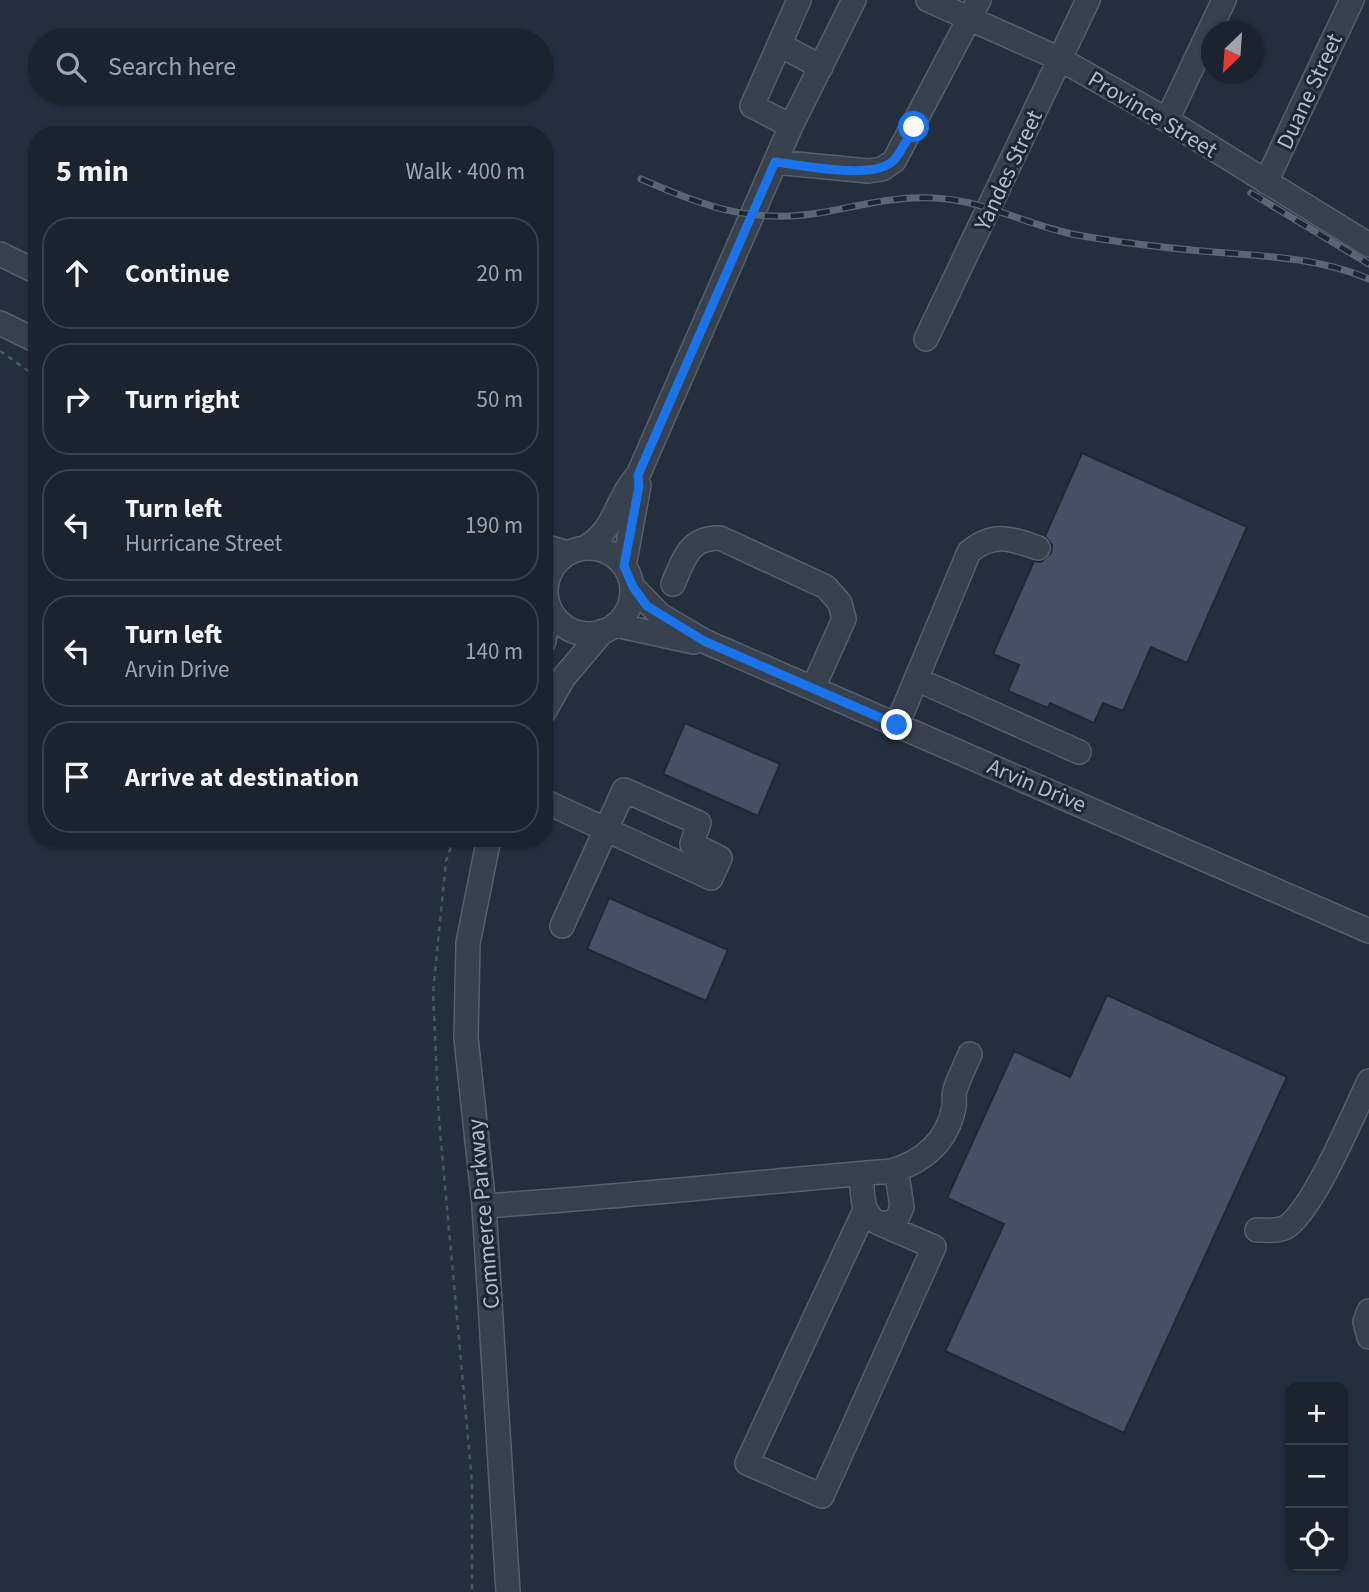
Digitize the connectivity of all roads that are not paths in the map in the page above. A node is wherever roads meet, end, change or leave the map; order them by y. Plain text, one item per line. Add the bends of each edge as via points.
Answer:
1 (799, 0) edge
2 (854, 0) edge
3 (928, 0) edge
4 (1088, 0) edge
5 (1224, 0) edge
6 (1352, 0) edge
7 (974, 9) edge
8 (780, 45) junction
9 (1059, 59) junction
10 (821, 67) junction
11 (1167, 120) junction
12 (791, 125) junction
13 (775, 162) junction
14 (1266, 182) junction
15 (1369, 245) edge
16 (0, 254) edge
17 (28, 268) edge
18 (0, 323) edge
19 (28, 337) edge
20 (926, 339) dead end
21 (638, 475) junction
22 (553, 547) edge
23 (1038, 548) dead end
24 (577, 550) junction
25 (624, 566) junction
26 (553, 569) edge
27 (673, 584) dead end
28 (633, 587) junction
29 (553, 606) edge
30 (609, 628) junction
31 (704, 641) junction
32 (916, 679) junction
33 (813, 688) junction
34 (553, 696) edge
35 (897, 725) junction
36 (1079, 752) dead end
37 (553, 805) edge
38 (605, 828) junction
39 (487, 847) edge
40 (562, 926) dead end
41 (1369, 932) edge
42 (970, 1054) dead end
43 (1369, 1081) edge
44 (892, 1171) junction
45 (861, 1174) junction
46 (484, 1206) junction
47 (873, 1217) junction
48 (1257, 1230) dead end
49 (1369, 1311) edge
50 (1369, 1337) edge
51 (508, 1592) edge

1 - 8 street
2 - 10 street
3 - 7 street, Province Street
4 - 9 street, Yandes Street
5 - 11 street
6 - 14 street, Duane Street
7 - 9 street, Province Street
7 - 13 street via 894,161 869,171
8 - 10 street
8 - 12 street via 752,106
9 - 11 street, Province Street
9 - 20 street, Yandes Street
10 - 12 street
11 - 14 street, Province Street
12 - 13 street
13 - 21 street
14 - 15 street, Province Street
16 - 17 street
18 - 19 street
21 - 24 street via 607,531
21 - 25 street
22 - 24 street
23 - 32 street via 1001,538 982,541 969,552
24 - 25 street via 606,552
24 - 26 street
25 - 28 street, Arvin Drive
27 - 33 street via 690,547 705,538 720,538 827,586 840,603 844,619
28 - 30 street via 629,608
28 - 31 street, Arvin Drive via 660,615
29 - 30 street, Arvin Drive via 575,631
30 - 31 street, Arvin Drive
30 - 34 street via 564,677
31 - 33 street, Arvin Drive
32 - 35 street
32 - 36 street
33 - 35 street, Arvin Drive
35 - 41 street, Arvin Drive
37 - 38 street
38 - 38 street via 711,878 720,858 692,844 699,823 624,790
38 - 40 street
39 - 46 street, Commerce Parkway via 468,943 466,983 466,1038
42 - 44 street via 940,1139 916,1164
43 - 48 street via 1328,1167 1289,1225
44 - 45 street
44 - 47 street via 897,1175 902,1207 895,1221
45 - 46 street
45 - 47 street
46 - 51 street, Commerce Parkway
47 - 47 street via 747,1463 822,1496 934,1247
49 - 50 street via 1365,1322

